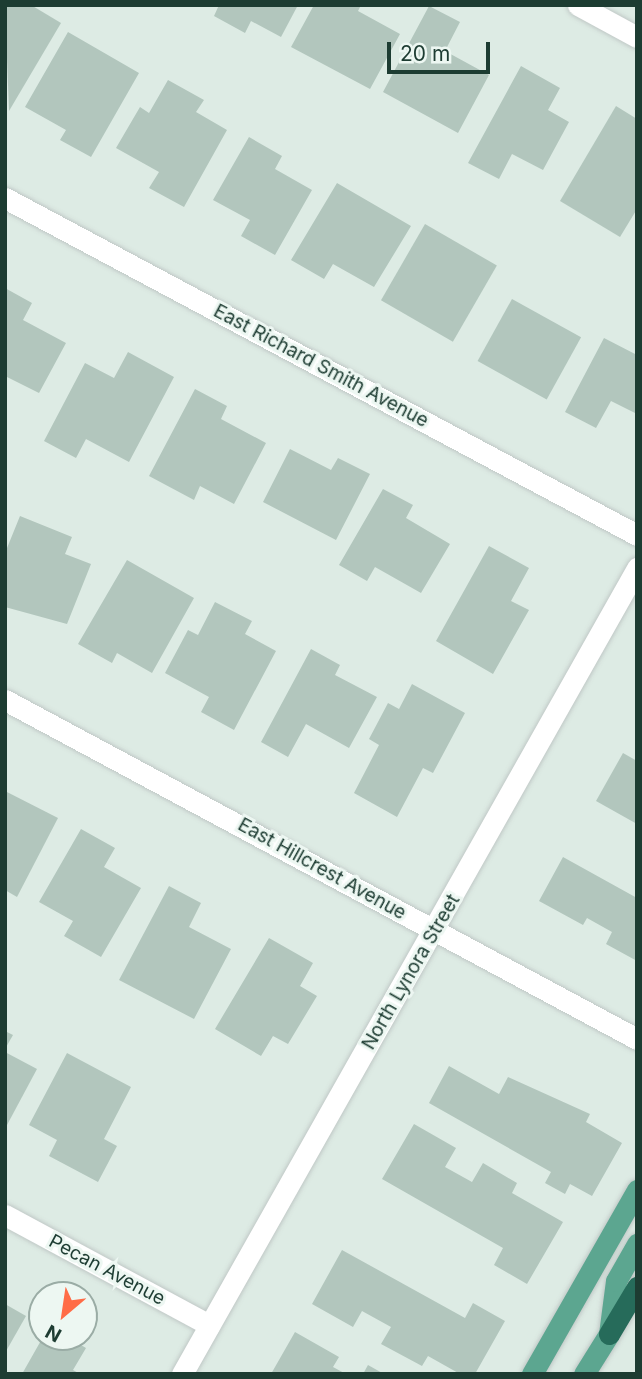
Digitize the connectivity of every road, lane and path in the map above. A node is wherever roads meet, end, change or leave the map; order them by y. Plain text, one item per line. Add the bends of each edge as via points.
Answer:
1 (578, 5) edge
2 (637, 37) edge
3 (5, 198) edge
4 (637, 535) edge
5 (637, 568) edge
6 (5, 701) edge
7 (435, 930) junction
8 (637, 1040) edge
9 (637, 1190) edge
10 (5, 1215) edge
11 (637, 1244) edge
12 (637, 1287) edge
13 (209, 1325) junction
14 (609, 1334) junction
15 (182, 1374) edge
16 (532, 1374) edge
17 (584, 1374) edge

1 - 2 street
3 - 4 street, East Richard Smith Avenue
5 - 7 street, North Lynora Street
6 - 7 street, East Hillcrest Avenue
7 - 8 street, East Hillcrest Avenue
7 - 13 street, North Lynora Street
9 - 16 main road
10 - 13 street, Pecan Avenue
11 - 14 main road via 616,1281
12 - 14 highway
13 - 15 street, North Lynora Street
14 - 17 main road

